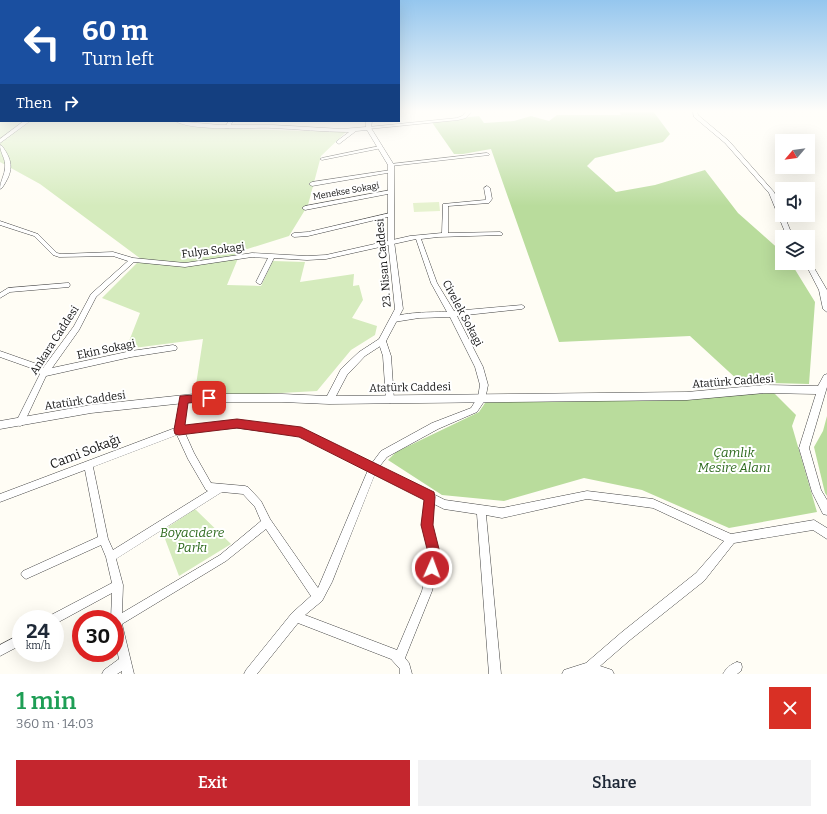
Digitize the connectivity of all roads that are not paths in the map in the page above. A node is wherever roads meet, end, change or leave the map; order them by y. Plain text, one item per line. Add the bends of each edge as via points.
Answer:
1 (378, 142) edge
2 (727, 142) edge
3 (0, 147) edge
4 (380, 147) junction
5 (487, 154) dead end
6 (322, 159) dead end
7 (391, 168) junction
8 (312, 184) dead end
9 (0, 187) edge
10 (487, 188) dead end
11 (391, 192) junction
12 (305, 208) dead end
13 (390, 215) junction
14 (0, 223) edge
15 (787, 230) edge
16 (500, 234) dead end
17 (294, 235) dead end
18 (445, 235) junction
19 (418, 237) junction
20 (391, 242) junction
21 (272, 257) junction
22 (133, 260) junction
23 (812, 270) edge
24 (259, 282) dead end
25 (67, 285) dead end
26 (0, 296) edge
27 (522, 307) dead end
28 (827, 309) edge
29 (452, 314) junction
30 (394, 319) junction
31 (382, 341) junction
32 (173, 348) dead end
33 (0, 354) edge
34 (44, 373) junction
35 (827, 378) edge
36 (821, 390) junction
37 (482, 398) junction
38 (184, 399) junction
39 (329, 400) junction
40 (390, 400) junction
41 (20, 422) junction
42 (0, 426) edge
43 (179, 430) junction
44 (88, 464) junction
45 (373, 468) junction
46 (219, 488) junction
47 (430, 497) junction
48 (0, 498) edge
49 (481, 509) junction
50 (827, 510) edge
51 (267, 522) junction
52 (827, 534) edge
53 (103, 539) junction
54 (731, 539) junction
55 (111, 557) junction
56 (26, 574) dead end
57 (118, 585) junction
58 (318, 597) junction
59 (117, 610) edge
60 (64, 614) edge
61 (124, 617) edge
62 (296, 617) junction
63 (12, 644) edge
64 (0, 651) edge
65 (124, 658) edge
66 (399, 659) junction
67 (125, 662) junction
68 (589, 668) junction
69 (108, 674) edge
70 (128, 674) edge
71 (250, 674) edge
72 (406, 674) edge
73 (495, 674) edge
74 (571, 674) edge
75 (608, 674) edge

1 - 4 street
2 - 15 street via 772,193
3 - 9 street via 8,157 9,165
4 - 6 street
4 - 7 street
5 - 7 street
7 - 8 street
7 - 11 street, 23. Nisan Caddesi
10 - 18 street via 487,202 445,205
11 - 12 street, Menekse Sokagi
11 - 13 street, 23. Nisan Caddesi
13 - 17 street
13 - 20 street, 23. Nisan Caddesi
14 - 22 street, Fulya Sokagi via 36,235 61,256 113,254
16 - 18 street, Fulya Sokagi
18 - 19 street, Fulya Sokagi
19 - 20 street, Fulya Sokagi
19 - 29 street, Civelek Sokagi via 434,283
20 - 21 street, Fulya Sokagi via 326,257
20 - 30 street, 23. Nisan Caddesi via 399,309
21 - 22 street, Fulya Sokagi via 252,255 185,265
21 - 24 street
22 - 34 street, Ankara Caddesi via 93,296 77,328
23 - 28 street via 823,290
25 - 26 street via 8,290
27 - 29 street
29 - 30 street via 419,314
29 - 37 street, Civelek Sokagi via 479,367 484,385
30 - 31 street, 23. Nisan Caddesi
31 - 39 street, 23. Nisan Caddesi via 362,354 344,372
31 - 40 street via 388,356
32 - 34 street, Ekin Sokagi via 131,354
33 - 34 street via 34,366
34 - 41 street, Ankara Caddesi
35 - 36 street
36 - 37 street, Atatürk Caddesi via 765,389 687,396
36 - 50 street via 804,448 817,492
37 - 40 street, Atatürk Caddesi
37 - 45 street via 474,410 435,426 384,454
38 - 39 street, Atatürk Caddesi
38 - 41 street, Atatürk Caddesi via 91,409
38 - 43 street
39 - 40 street, Atatürk Caddesi
41 - 42 street, Atatürk Caddesi
43 - 44 street, Cami Sokağı
43 - 45 street, Cami Sokağı via 237,424 301,432
43 - 46 street via 209,487
44 - 48 street, Cami Sokağı
44 - 53 street
45 - 47 street, Cami Sokağı
45 - 58 street
46 - 51 street via 245,490 258,504
46 - 55 street
47 - 49 street, Cami Sokağı via 444,504
47 - 66 street via 427,525 435,557 427,590
49 - 54 street, Cami Sokağı via 502,513 587,495 653,504
49 - 73 street
51 - 58 street
51 - 61 street via 223,558
52 - 54 street via 814,525
53 - 55 street
53 - 56 street
54 - 68 street via 700,577
55 - 57 street
57 - 59 street
57 - 60 street
58 - 62 street
62 - 66 street via 395,654
62 - 71 street
63 - 64 street
65 - 67 street
66 - 72 street via 405,667
67 - 69 street
67 - 70 street
68 - 74 street
68 - 75 street

